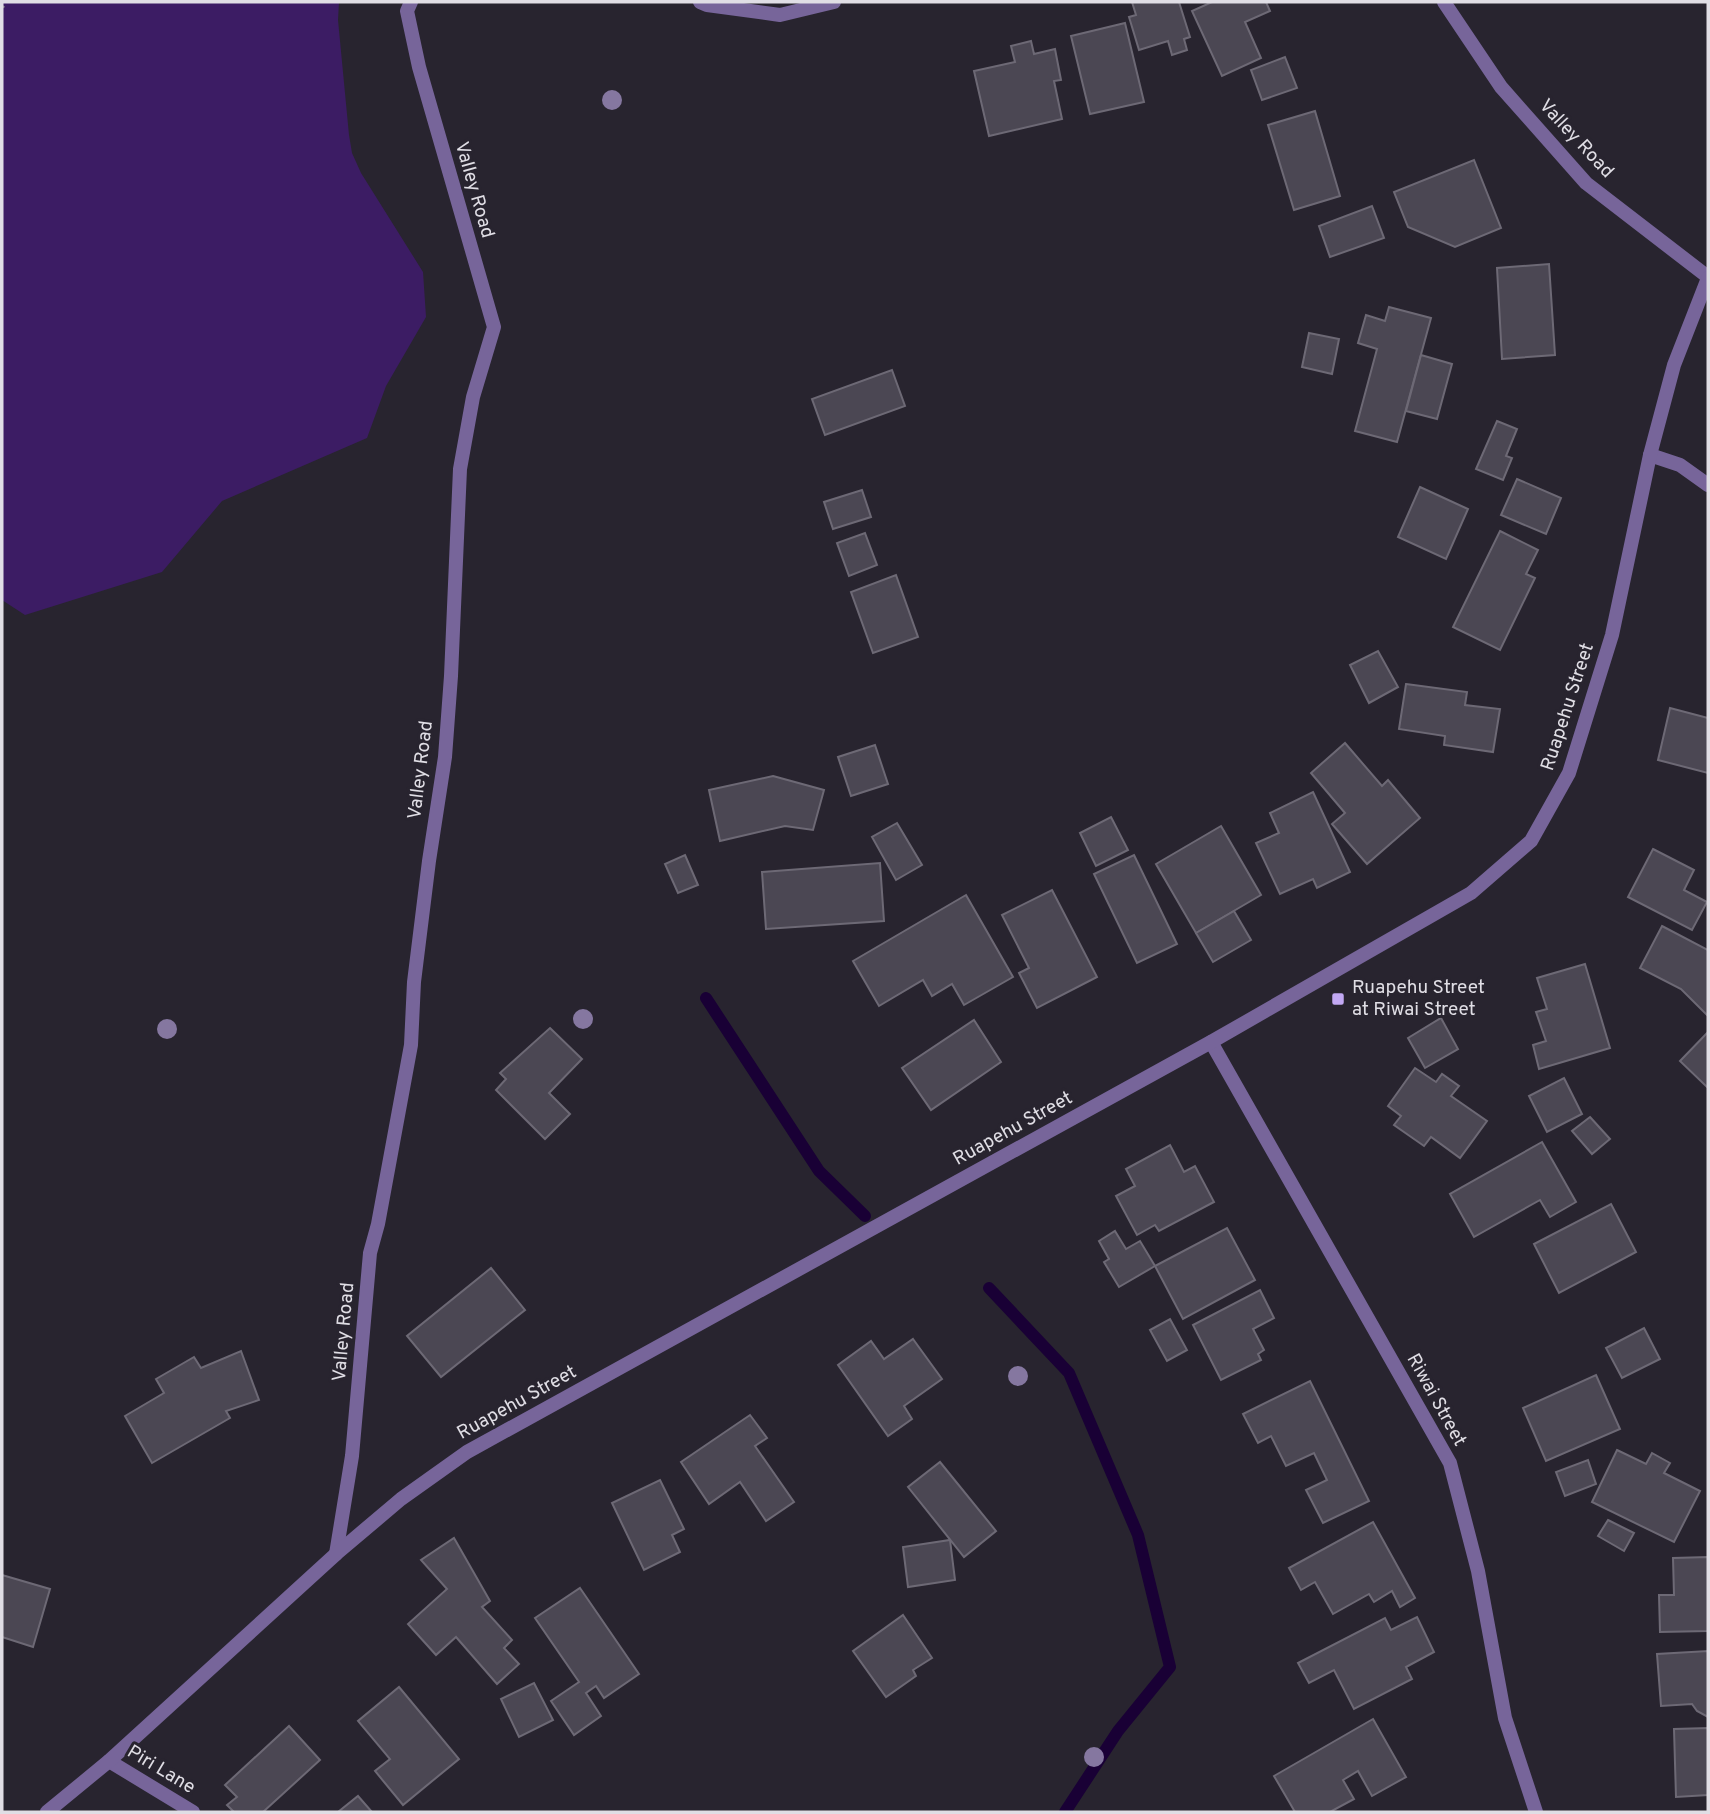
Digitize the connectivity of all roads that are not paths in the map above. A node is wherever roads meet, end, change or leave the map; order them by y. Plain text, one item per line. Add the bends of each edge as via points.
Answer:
1 (411, 2) edge
2 (700, 2) edge
3 (834, 2) edge
4 (1444, 2) edge
5 (1708, 278) edge
6 (1650, 456) junction
7 (1708, 485) edge
8 (1211, 1042) junction
9 (336, 1554) junction
10 (108, 1761) junction
11 (47, 1812) edge
12 (193, 1812) edge
13 (1536, 1812) edge

1 - 9 street, Valley Road via 407,11 419,67 494,327 473,397 460,470 445,757 426,886 411,1045 370,1252 352,1456
2 - 3 street via 779,15
4 - 5 street, Valley Road via 1502,87 1586,183
5 - 6 street, Ruapehu Street via 1674,365
6 - 7 street via 1680,465
6 - 8 street, Ruapehu Street via 1612,635 1569,773 1531,841 1471,893
8 - 9 street, Ruapehu Street via 467,1452
8 - 13 street, Riwai Street via 1450,1463 1478,1572 1505,1718
9 - 10 street, Ruapehu Street
10 - 11 street, Ruapehu Street
10 - 12 street, Piri Lane

